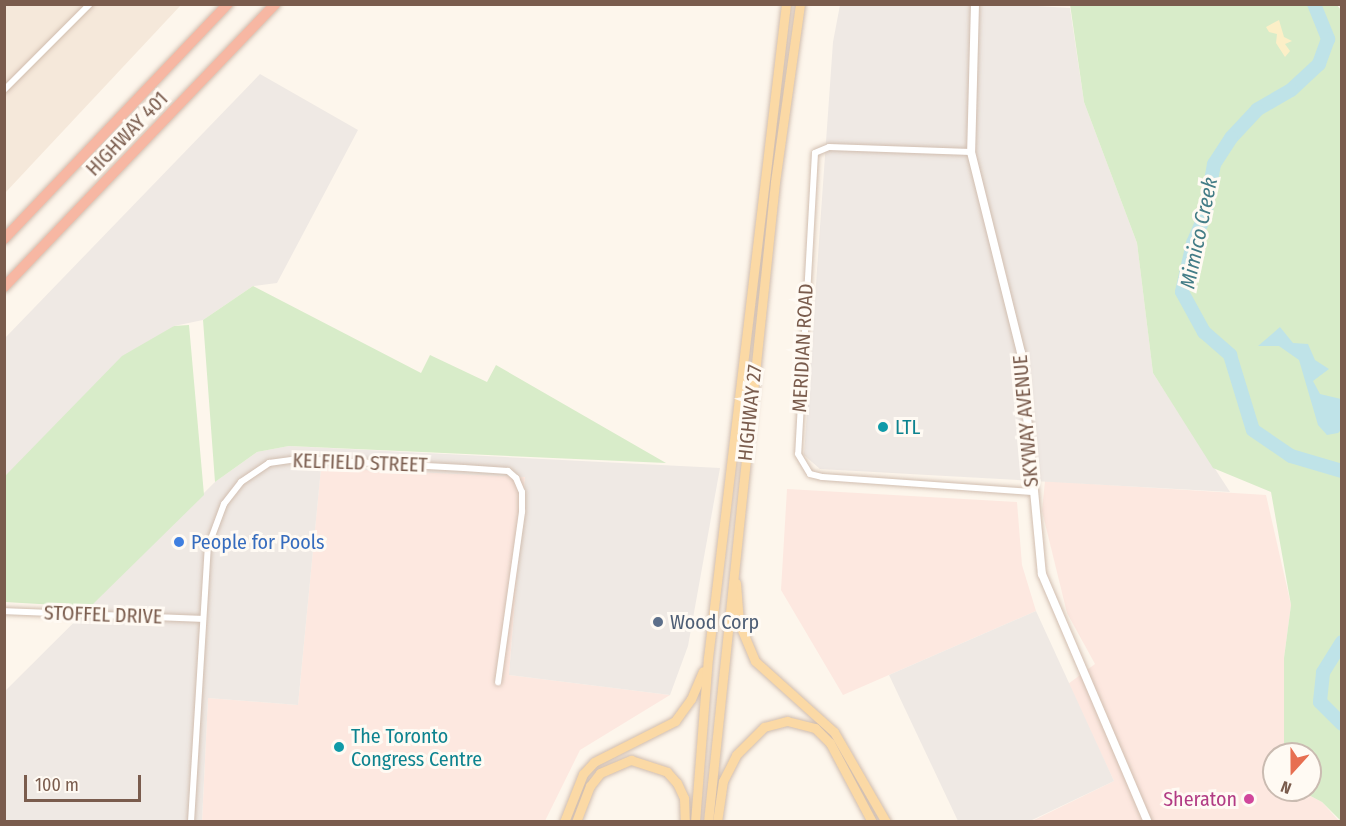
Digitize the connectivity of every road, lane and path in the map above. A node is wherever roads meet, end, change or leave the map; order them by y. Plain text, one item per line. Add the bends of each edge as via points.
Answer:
1 (90, 4) edge
2 (228, 4) edge
3 (275, 4) edge
4 (786, 4) edge
5 (800, 4) edge
6 (975, 4) edge
7 (4, 90) edge
8 (971, 152) junction
9 (4, 239) edge
10 (4, 287) edge
11 (1032, 492) junction
12 (734, 568) junction
13 (4, 611) edge
14 (202, 620) junction
15 (708, 658) junction
16 (498, 682) dead end
17 (191, 822) edge
18 (564, 822) edge
19 (576, 822) edge
20 (685, 822) edge
21 (695, 822) edge
22 (708, 822) edge
23 (717, 822) edge
24 (872, 822) edge
25 (886, 822) edge
26 (1148, 822) edge

1 - 7 street
2 - 9 highway, HIGHWAY 401
3 - 10 highway, HIGHWAY 401
4 - 15 main road, HIGHWAY 27
5 - 12 main road, HIGHWAY 27 via 775,182
6 - 8 street, SKYWAY AVENUE
8 - 11 street, SKYWAY AVENUE via 1022,353
8 - 11 street, MERIDIAN ROAD via 829,147 815,153 798,454 810,474 822,477
11 - 26 street, SKYWAY AVENUE via 1042,574
12 - 22 main road, HIGHWAY 27
12 - 25 main road via 739,623 748,650 764,670 834,732
13 - 14 street, STOFFEL DRIVE
14 - 16 street, KELFIELD STREET via 208,547 216,518 241,482 269,463 307,460 508,471 519,485 523,501
14 - 17 street, KELFIELD STREET
15 - 18 main road via 684,712 662,731 594,762 583,774
15 - 21 main road, HIGHWAY 27
19 - 20 main road via 590,786 600,773 630,760 667,772 677,783 684,798
23 - 24 main road via 723,781 736,754 764,727 787,721 815,728 830,743

